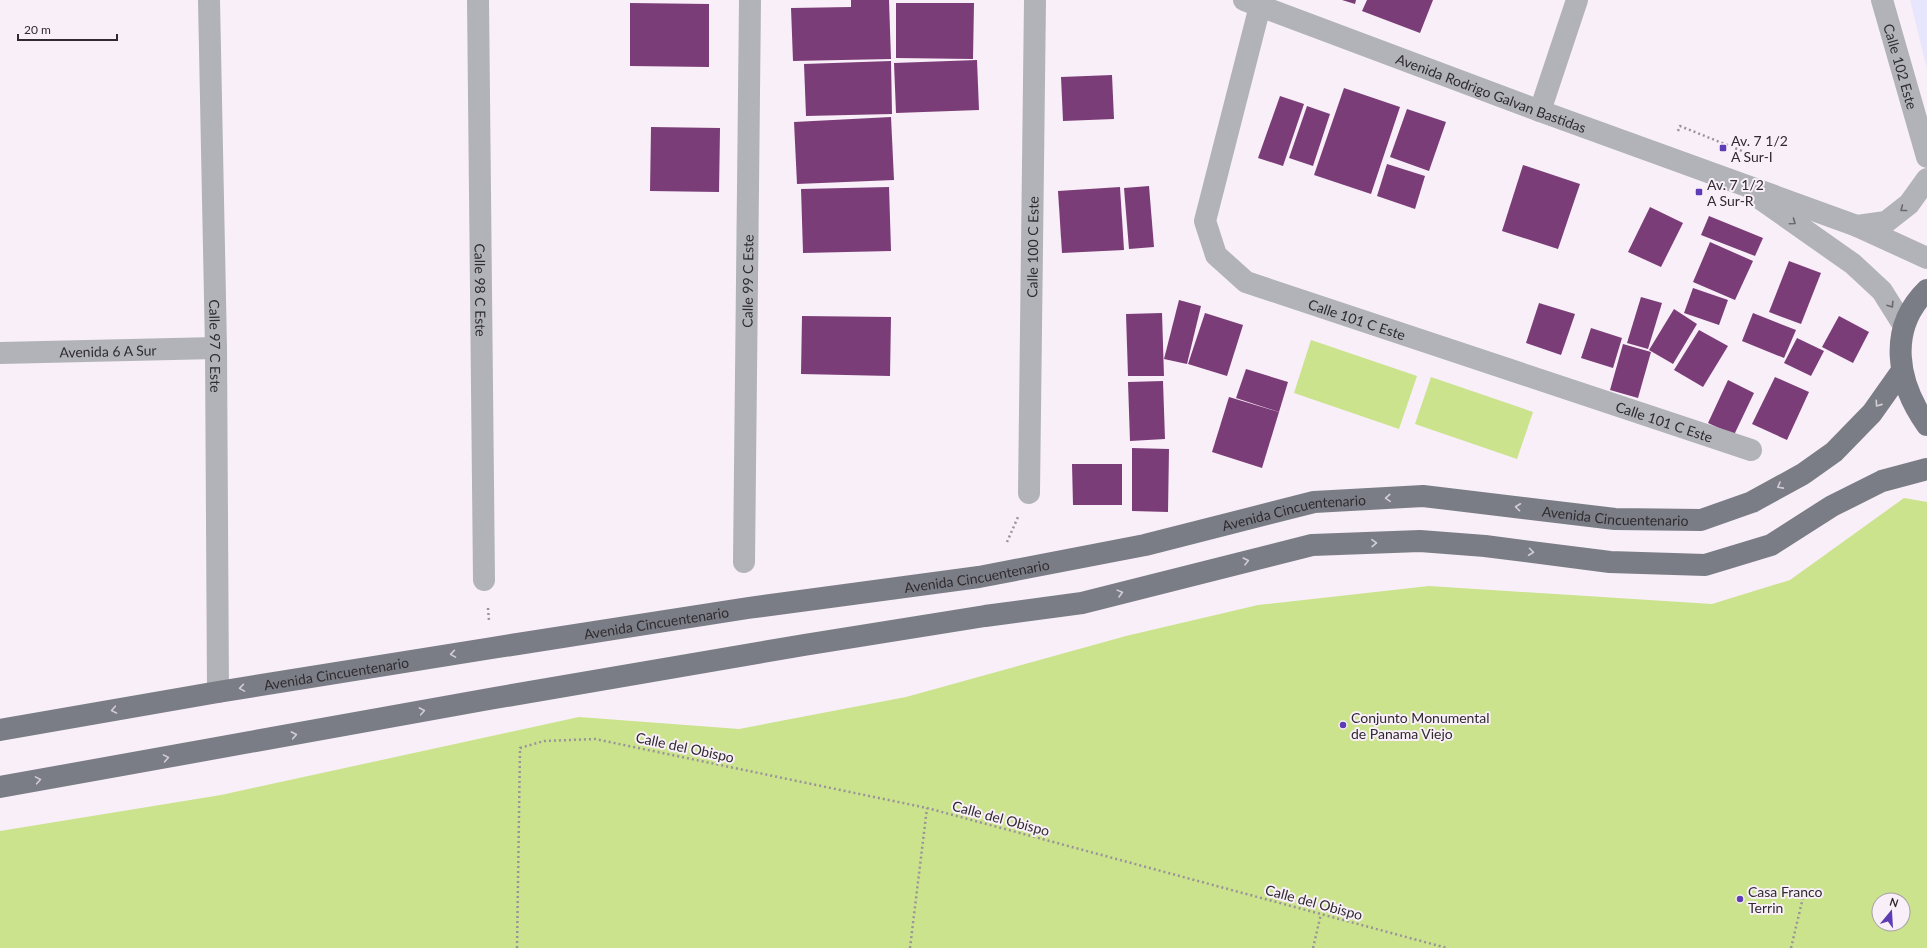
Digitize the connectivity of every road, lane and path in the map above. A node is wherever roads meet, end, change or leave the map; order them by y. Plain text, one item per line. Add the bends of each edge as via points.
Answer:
1 (209, 0) edge
2 (478, 0) edge
3 (750, 0) edge
4 (1035, 0) edge
5 (1577, 0) edge
6 (1882, 0) edge
7 (1252, 3) edge
8 (1540, 111) junction
9 (1669, 157) junction
10 (1927, 157) edge
11 (1758, 158) dead end
12 (1927, 179) edge
13 (1738, 183) junction
14 (1856, 226) junction
15 (1927, 258) edge
16 (1927, 290) edge
17 (1904, 326) junction
18 (216, 348) junction
19 (0, 353) edge
20 (1901, 372) junction
21 (1927, 425) edge
22 (1751, 450) dead end
23 (1927, 469) edge
24 (1029, 493) dead end
25 (744, 562) dead end
26 (484, 580) joint
27 (492, 648) junction
28 (218, 692) junction
29 (0, 730) edge
30 (0, 787) edge
31 (927, 808) junction
32 (1805, 889) dead end
33 (1321, 914) junction
34 (517, 948) edge
35 (910, 948) edge
36 (1313, 948) edge
37 (1447, 948) edge
38 (1790, 948) edge

1 - 18 street, Calle 97 C Este
2 - 26 street, Calle 98 C Este
3 - 25 street, Calle 99 C Este
4 - 24 street, Calle 100 C Este
5 - 8 street
6 - 10 street, Calle 102 Este
7 - 8 street, Avenida Rodrigo Galvan Bastidas
7 - 22 street, Calle 101 C Este via 1205,221 1216,255 1246,282
8 - 9 street, Avenida Rodrigo Galvan Bastidas
9 - 11 path via 1680,126
9 - 13 street, Avenida Rodrigo Galvan Bastidas
12 -> 14 street via 1909,204 1886,222
13 - 14 street, Avenida Rodrigo Galvan Bastidas
13 -> 17 street, Avenida Rodrigo Galvan Bastidas via 1853,264 1882,291
14 - 15 street, Avenida Rodrigo Galvan Bastidas
16 - 17 main road via 1911,310
17 - 20 main road via 1900,349
18 - 19 street, Avenida 6 A Sur
18 - 28 street, Calle 97 C Este
20 - 21 main road via 1908,392
20 -> 27 main road, Avenida Cincuentenario via 1872,413 1834,452 1803,474 1752,502 1701,520 1616,519 1423,496 1314,502 1145,545 979,577 748,608
30 -> 23 main road via 497,697 804,645 1082,603 1312,545 1420,541 1484,546 1610,562 1705,565 1771,545 1832,506 1882,481
26 - 27 path
27 -> 28 main road, Avenida Cincuentenario
28 -> 29 main road, Avenida Cincuentenario
31 - 33 path, Calle del Obispo
31 - 34 path, Calle del Obispo via 595,739 544,741 520,748
31 - 35 path
32 - 38 path
33 - 36 path
33 - 37 path, Calle del Obispo

